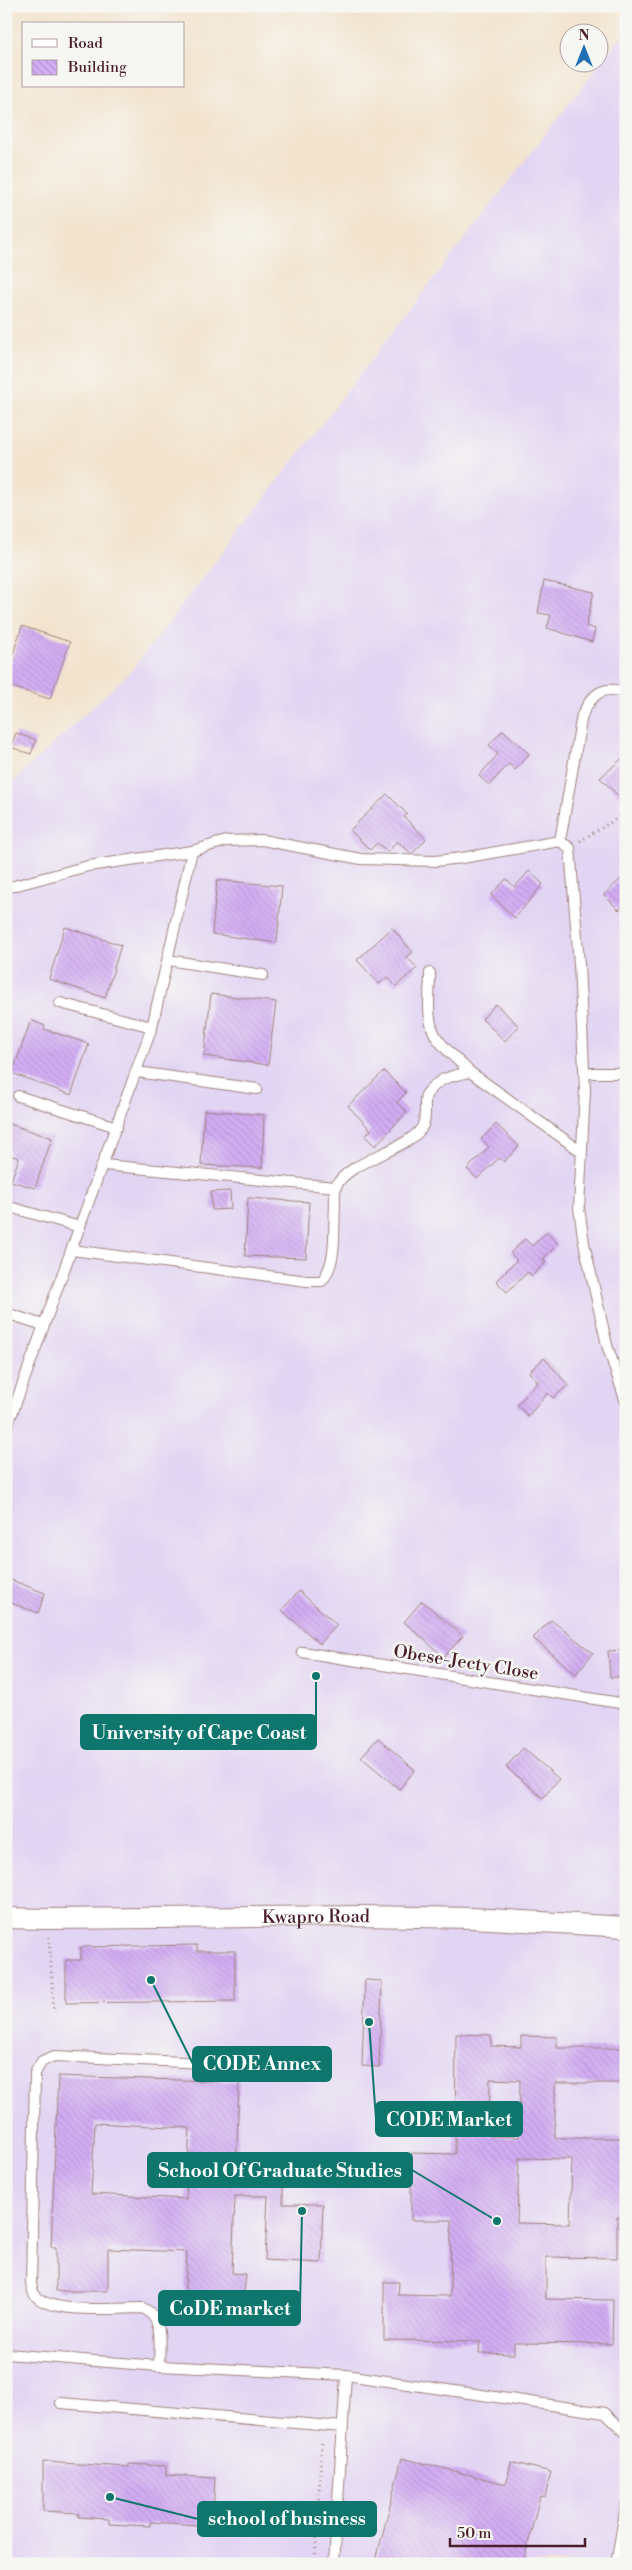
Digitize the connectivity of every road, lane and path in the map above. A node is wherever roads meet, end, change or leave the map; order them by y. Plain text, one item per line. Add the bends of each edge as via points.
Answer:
1 (626, 692) edge
2 (626, 813) edge
3 (560, 841) junction
4 (570, 848) junction
5 (192, 850) junction
6 (6, 888) edge
7 (168, 960) junction
8 (430, 973) dead end
9 (263, 975) dead end
10 (60, 1003) dead end
11 (152, 1027) junction
12 (138, 1072) junction
13 (470, 1072) junction
14 (584, 1073) junction
15 (626, 1073) edge
16 (257, 1089) dead end
17 (18, 1096) dead end
18 (117, 1127) junction
19 (582, 1152) junction
20 (104, 1165) junction
21 (335, 1187) junction
22 (6, 1206) edge
23 (80, 1227) junction
24 (72, 1250) junction
25 (6, 1313) edge
26 (43, 1325) junction
27 (626, 1402) edge
28 (7, 1424) edge
29 (302, 1652) dead end
30 (626, 1704) edge
31 (6, 1918) edge
32 (47, 1919) junction
33 (626, 1927) edge
34 (54, 2012) dead end
35 (247, 2065) dead end
36 (6, 2354) edge
37 (159, 2366) junction
38 (346, 2375) junction
39 (61, 2404) dead end
40 (323, 2426) junction
41 (343, 2427) junction
42 (626, 2433) edge
43 (626, 2506) edge
44 (315, 2564) edge
45 (334, 2564) edge
46 (616, 2564) edge

1 - 3 lane via 603,691 590,699 582,715
2 - 4 path
3 - 4 lane
3 - 5 lane via 434,861 362,859 262,840 226,841
4 - 14 lane
5 - 6 lane via 88,866
5 - 7 lane
7 - 9 lane
7 - 11 lane
8 - 13 lane via 432,1028 437,1038
10 - 11 lane
11 - 12 lane
12 - 16 lane
12 - 18 lane
13 - 19 lane
13 - 21 lane via 441,1079 432,1086 426,1094 421,1129 346,1174
14 - 15 lane
14 - 19 lane
17 - 18 lane
18 - 20 lane
19 - 27 lane via 579,1208 584,1243 607,1344
20 - 21 lane
20 - 23 lane
21 - 24 lane via 332,1258 329,1272 322,1281
22 - 23 lane
23 - 24 lane
24 - 26 lane
25 - 26 lane
26 - 28 lane
29 - 30 lane, Obese-Jecty Close
31 - 32 street, Kwapro Road
32 - 33 street, Kwapro Road via 363,1916 472,1918
32 - 34 path
35 - 37 lane via 54,2056 42,2061 35,2073 31,2284 35,2296 46,2303 68,2308 143,2308 153,2313 158,2323
36 - 37 lane
37 - 38 lane
38 - 41 lane
38 - 42 lane via 605,2413
39 - 40 lane
40 - 41 lane
40 - 44 path
41 - 45 lane
43 - 46 lane

